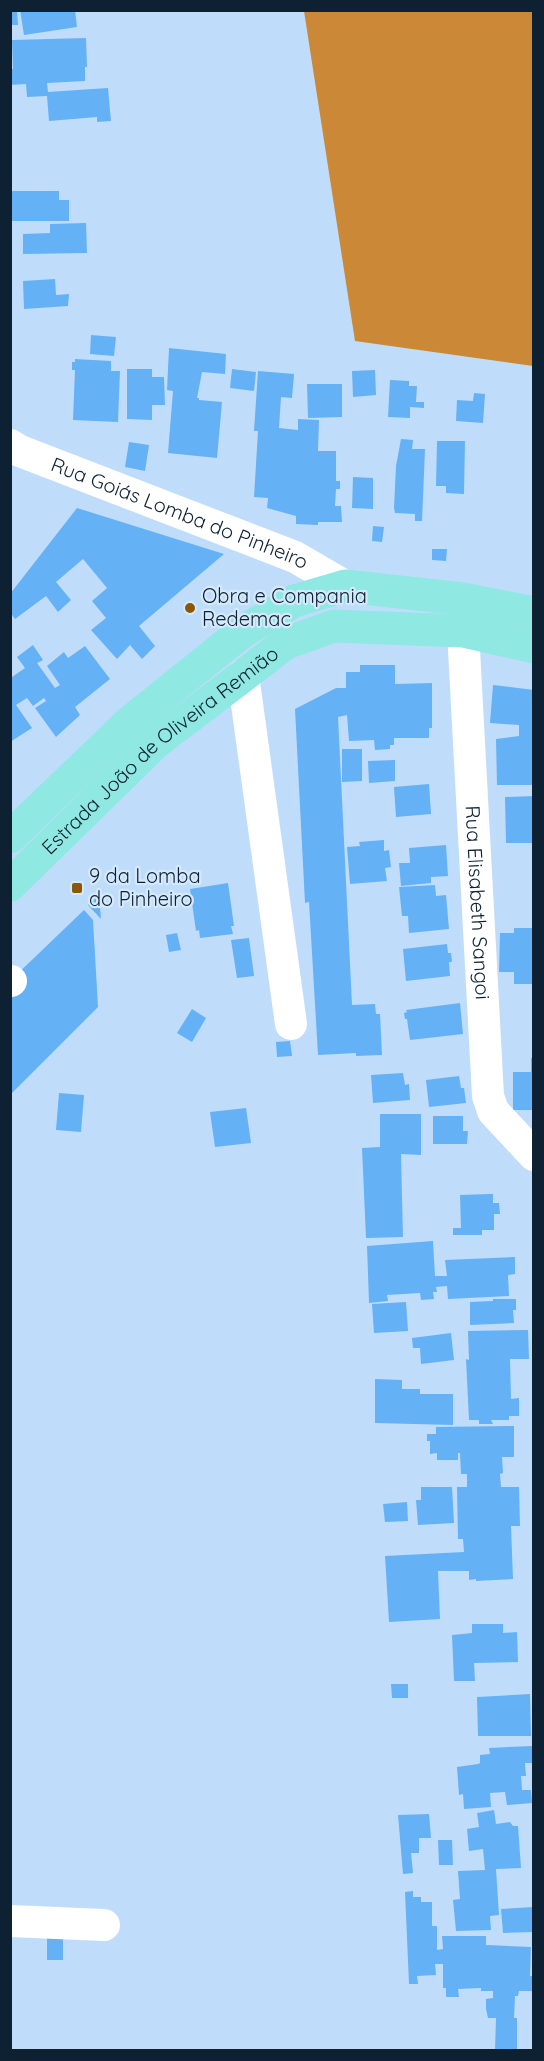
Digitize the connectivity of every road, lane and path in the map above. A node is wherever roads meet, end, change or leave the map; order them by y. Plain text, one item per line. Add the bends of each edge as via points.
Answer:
1 (10, 446) edge
2 (345, 586) junction
3 (534, 613) edge
4 (463, 632) junction
5 (534, 647) edge
6 (243, 675) junction
7 (10, 837) edge
8 (10, 885) edge
9 (291, 1024) dead end
10 (534, 1155) edge
11 (10, 1921) edge
12 (104, 1925) dead end

1 - 2 street, Rua Goiás Lomba do Pinheiro via 295,557
2 - 3 main road, Estrada João de Oliveira Remião via 463,599
2 - 7 main road, Estrada João de Oliveira Remião via 294,601 242,632 131,721
4 - 5 main road, Estrada João de Oliveira Remião
4 - 6 main road, Estrada João de Oliveira Remião via 334,626 286,643
4 - 10 street, Rua Elisabeth Sangoi via 488,1096 493,1111
6 - 8 main road, Estrada João de Oliveira Remião via 155,743
6 - 9 street
11 - 12 street

